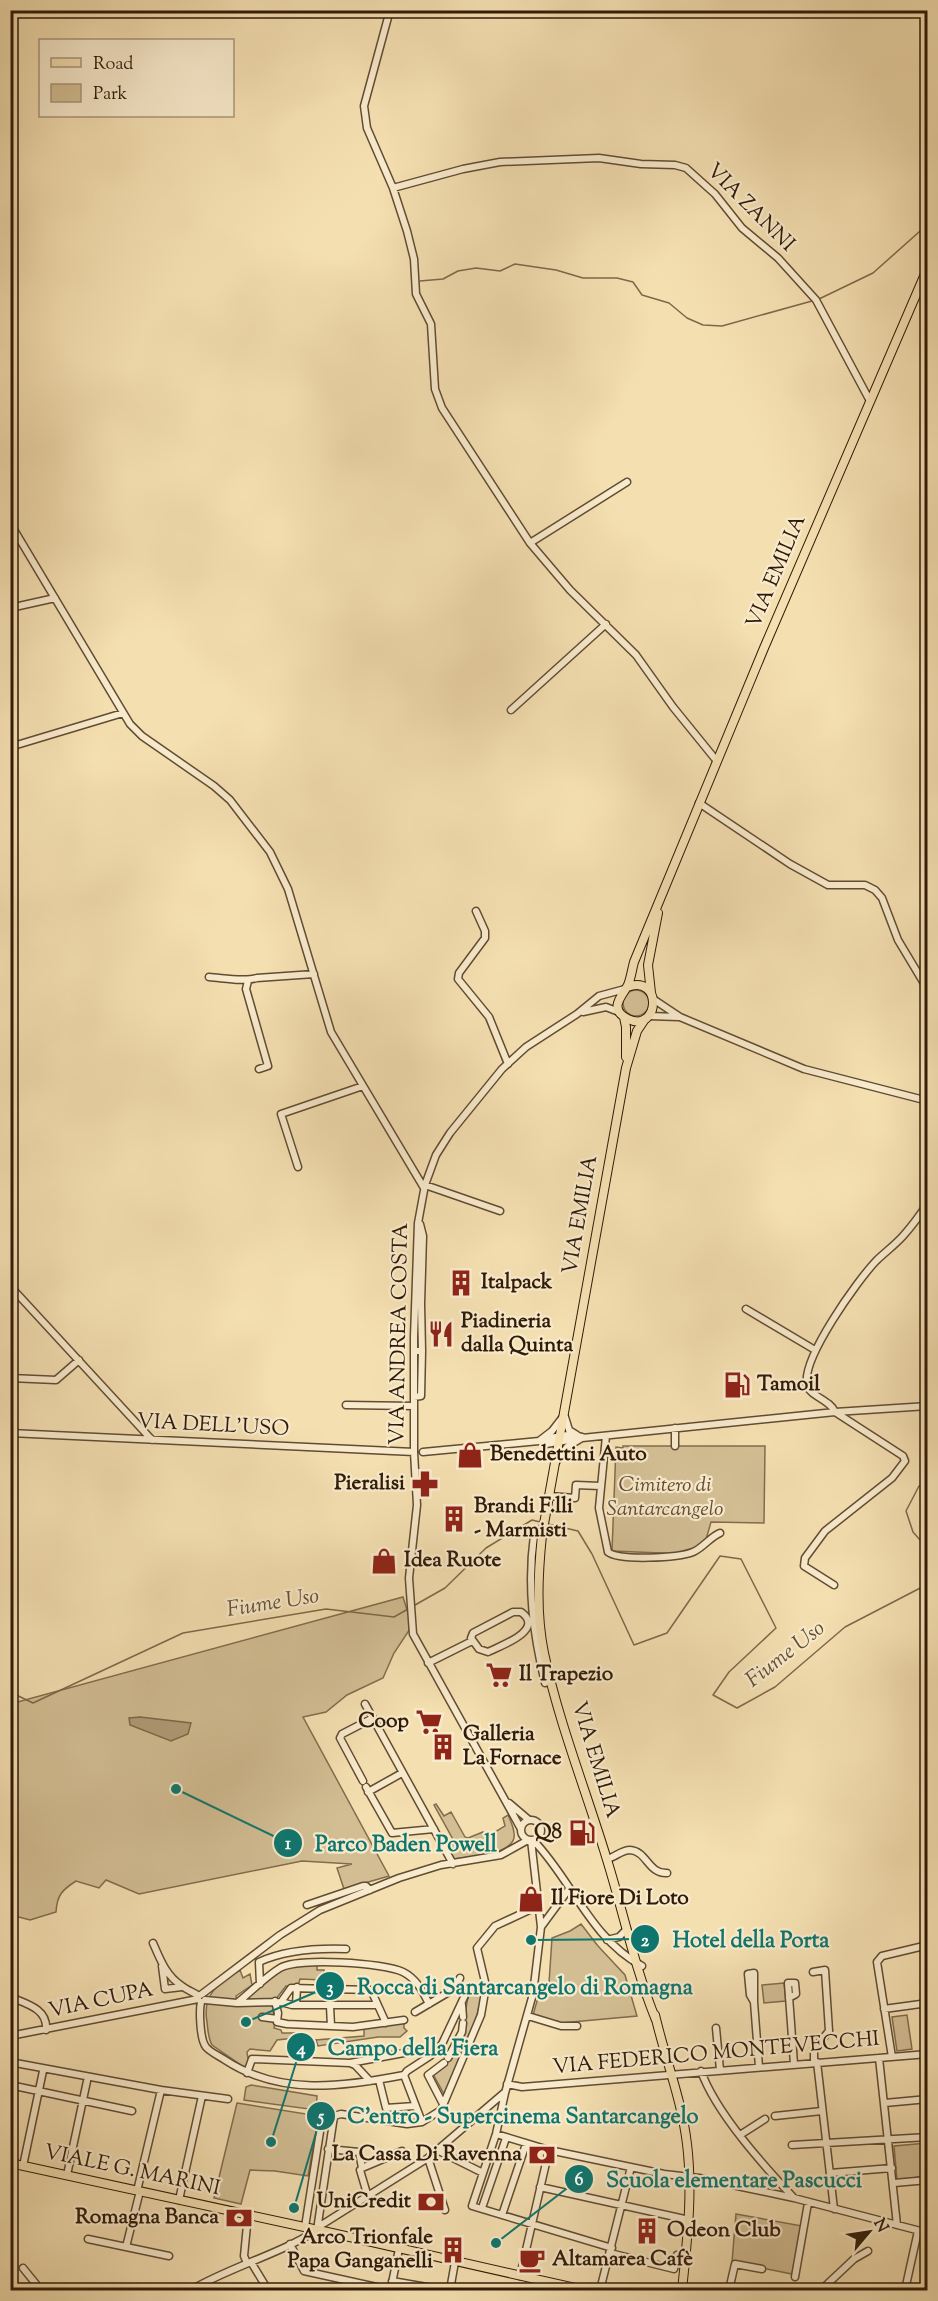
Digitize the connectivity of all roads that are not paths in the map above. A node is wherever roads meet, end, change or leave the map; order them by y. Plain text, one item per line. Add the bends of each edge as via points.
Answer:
1 (390, 10) edge
2 (393, 188) junction
3 (927, 267) edge
4 (870, 401) junction
5 (627, 482) dead end
6 (10, 523) edge
7 (530, 543) junction
8 (55, 598) junction
9 (10, 608) edge
10 (606, 624) junction
11 (512, 710) dead end
12 (123, 713) junction
13 (10, 747) edge
14 (716, 760) junction
15 (699, 803) junction
16 (663, 892) junction
17 (476, 911) dead end
18 (314, 974) junction
19 (209, 977) dead end
20 (248, 981) junction
21 (626, 988) junction
22 (927, 990) edge
23 (652, 996) junction
24 (577, 1014) junction
25 (622, 1015) junction
26 (647, 1017) junction
27 (680, 1017) junction
28 (508, 1064) junction
29 (626, 1068) junction
30 (259, 1069) dead end
31 (363, 1086) junction
32 (927, 1101) edge
33 (298, 1167) dead end
34 (424, 1187) junction
35 (927, 1203) edge
36 (500, 1211) dead end
37 (10, 1286) edge
38 (418, 1304) junction
39 (746, 1309) dead end
40 (815, 1350) junction
41 (414, 1351) junction
42 (422, 1351) junction
43 (79, 1360) junction
44 (10, 1378) edge
45 (414, 1397) junction
46 (346, 1405) dead end
47 (414, 1406) junction
48 (927, 1406) edge
49 (835, 1412) junction
50 (564, 1413) junction
51 (675, 1428) junction
52 (10, 1433) edge
53 (580, 1437) junction
54 (606, 1439) junction
55 (152, 1440) junction
56 (559, 1440) junction
57 (542, 1441) junction
58 (675, 1446) dead end
59 (414, 1452) junction
60 (423, 1452) dead end
61 (555, 1464) junction
62 (600, 1486) junction
63 (548, 1499) junction
64 (720, 1533) dead end
65 (534, 1535) dead end
66 (834, 1585) dead end
67 (472, 1641) junction
68 (428, 1663) junction
69 (551, 1681) junction
70 (365, 1704) dead end
71 (372, 1718) junction
72 (402, 1773) junction
73 (366, 1787) junction
74 (506, 1800) junction
75 (529, 1820) junction
76 (434, 1829) junction
77 (521, 1831) junction
78 (541, 1835) junction
79 (531, 1840) junction
80 (442, 1844) junction
81 (516, 1846) junction
82 (549, 1858) junction
83 (607, 1859) junction
84 (453, 1864) junction
85 (441, 1865) junction
86 (667, 1873) dead end
87 (569, 1889) junction
88 (370, 1890) junction
89 (308, 1905) dead end
90 (538, 1906) junction
91 (524, 1913) junction
92 (541, 1924) junction
93 (627, 1929) junction
94 (607, 1940) junction
95 (153, 1943) dead end
96 (927, 1945) edge
97 (346, 1949) dead end
98 (637, 1963) junction
99 (162, 1964) junction
100 (813, 1972) dead end
101 (260, 1984) junction
102 (183, 1987) junction
103 (297, 1988) junction
104 (10, 1997) edge
105 (203, 1997) junction
106 (789, 1998) dead end
107 (278, 2001) junction
108 (754, 2002) dead end
109 (237, 2003) junction
110 (927, 2003) edge
111 (429, 2004) junction
112 (462, 2004) junction
113 (296, 2005) junction
114 (377, 2005) junction
115 (330, 2006) junction
116 (884, 2009) junction
117 (415, 2012) dead end
118 (528, 2016) junction
119 (262, 2018) dead end
120 (404, 2020) dead end
121 (656, 2020) junction
122 (277, 2021) junction
123 (386, 2023) junction
124 (331, 2026) junction
125 (577, 2026) dead end
126 (716, 2028) dead end
127 (46, 2030) junction
128 (10, 2036) edge
129 (409, 2052) dead end
130 (927, 2054) edge
131 (892, 2056) junction
132 (879, 2058) junction
133 (10, 2062) edge
134 (350, 2062) junction
135 (815, 2063) junction
136 (794, 2064) junction
137 (759, 2067) junction
138 (720, 2070) junction
139 (43, 2071) dead end
140 (701, 2072) junction
141 (247, 2073) junction
142 (672, 2074) junction
143 (404, 2075) junction
144 (379, 2080) junction
145 (87, 2081) dead end
146 (370, 2081) junction
147 (507, 2084) junction
148 (10, 2085) edge
149 (161, 2090) junction
150 (39, 2091) junction
151 (505, 2093) junction
152 (202, 2096) junction
153 (228, 2099) dead end
154 (927, 2099) edge
155 (83, 2101) junction
156 (885, 2103) junction
157 (443, 2104) junction
158 (415, 2106) junction
159 (132, 2111) dead end
160 (822, 2111) junction
161 (775, 2116) dead end
162 (334, 2118) junction
163 (765, 2119) dead end
164 (422, 2122) junction
165 (496, 2134) junction
166 (740, 2135) junction
167 (927, 2137) edge
168 (506, 2138) junction
169 (889, 2140) junction
170 (826, 2143) junction
171 (526, 2144) junction
172 (792, 2145) dead end
173 (328, 2149) junction
174 (437, 2150) junction
175 (549, 2150) junction
176 (402, 2151) dead end
177 (428, 2158) junction
178 (10, 2163) edge
179 (22, 2166) junction
180 (631, 2167) junction
181 (363, 2168) junction
182 (892, 2168) junction
183 (483, 2173) junction
184 (830, 2173) junction
185 (67, 2175) junction
186 (690, 2176) junction
187 (312, 2179) junction
188 (927, 2180) edge
189 (324, 2181) junction
190 (894, 2183) junction
191 (540, 2187) junction
192 (138, 2191) junction
193 (368, 2197) junction
194 (794, 2198) junction
195 (179, 2200) junction
196 (808, 2203) junction
197 (483, 2205) dead end
198 (622, 2205) junction
199 (834, 2209) junction
200 (445, 2210) dead end
201 (248, 2215) junction
202 (502, 2215) junction
203 (689, 2220) junction
204 (531, 2224) junction
205 (897, 2225) junction
206 (304, 2227) junction
207 (318, 2227) junction
208 (918, 2231) junction
209 (927, 2233) edge
210 (88, 2239) dead end
211 (290, 2244) junction
212 (126, 2247) junction
213 (399, 2249) junction
214 (611, 2251) junction
215 (868, 2252) dead end
216 (169, 2256) dead end
217 (686, 2256) junction
218 (249, 2262) junction
219 (455, 2262) junction
220 (23, 2268) dead end
221 (762, 2269) dead end
222 (520, 2276) junction
223 (795, 2277) dead end
224 (392, 2281) junction
225 (39, 2290) edge
226 (191, 2290) edge
227 (268, 2290) edge
228 (390, 2290) edge
229 (444, 2290) edge
230 (450, 2290) edge
231 (584, 2290) edge
232 (600, 2290) edge
233 (682, 2290) edge
234 (729, 2290) edge
235 (821, 2290) edge
236 (905, 2290) edge

1 - 2 street via 364,106 367,128
2 - 4 street, VIA ZANNI via 500,162 599,158 675,165 692,172 742,228 778,258 815,299
2 - 7 street via 414,259 417,294 430,324 438,397 447,417
3 - 4 main road, VIA EMILIA
4 - 14 main road, VIA EMILIA
5 - 7 street
6 - 8 street
7 - 10 street
8 - 9 street
8 - 12 street
10 - 11 street
10 - 14 street via 636,655
12 - 13 street
12 - 18 street via 142,736 230,800 252,826 288,890
14 - 15 main road, VIA EMILIA
15 - 16 main road, VIA EMILIA
15 - 22 street via 828,885 865,885 875,890
16 - 21 main road, VIA EMILIA
16 - 23 main road, VIA EMILIA via 648,965
17 - 28 street via 485,938 458,979 489,1017
18 - 20 street
18 - 31 street via 332,1032
19 - 20 street
20 - 30 street via 246,989 268,1066
21 - 23 main road via 638,985
21 - 24 street, VIA ANDREA COSTA via 600,996
21 - 25 main road, VIA EMILIA via 618,998
23 - 26 main road, VIA EMILIA via 652,1011
23 - 27 street
24 - 25 street, VIA ANDREA COSTA via 606,1007
24 - 28 street, VIA ANDREA COSTA via 526,1047
25 - 26 main road via 634,1021
25 - 29 main road, VIA EMILIA via 626,1027
26 - 27 street
26 - 29 main road, VIA EMILIA via 637,1031
27 - 32 street via 804,1069
28 - 34 street, VIA ANDREA COSTA via 450,1134 436,1155
29 - 50 main road, VIA EMILIA
31 - 33 street via 281,1114
31 - 34 street
34 - 36 street
34 - 38 street, VIA ANDREA COSTA via 418,1218
35 - 40 street via 902,1237 869,1269
37 - 43 street
38 - 41 street, VIA ANDREA COSTA
38 - 42 street
39 - 40 street
40 - 49 street via 808,1388 830,1403
41 - 42 street
41 - 45 street, VIA ANDREA COSTA
42 - 45 street via 421,1396
43 - 44 street via 56,1380
43 - 55 street
45 - 47 street, VIA ANDREA COSTA
46 - 47 street
47 - 59 street, VIA ANDREA COSTA
48 - 49 street
49 - 51 street
49 - 66 street via 903,1456 904,1463 892,1478 830,1526 803,1564
50 - 53 street via 569,1430
50 - 56 main road, VIA EMILIA
50 - 57 street
51 - 54 street
51 - 58 street
52 - 55 street, VIA DELL'USO
53 - 54 street
53 - 56 street via 567,1434
53 - 61 street
54 - 62 street
55 - 59 street, VIA DELL'USO
56 - 57 street
56 - 61 main road, VIA EMILIA
57 - 60 street
57 - 61 street via 552,1451
59 - 68 street, VIA ANDREA COSTA via 417,1505 409,1578 412,1630
61 - 63 main road, VIA EMILIA
62 - 63 street via 576,1485 575,1498
62 - 64 street via 599,1508 608,1552 617,1557 684,1555
63 - 69 main road, VIA EMILIA via 538,1590 540,1627
65 - 69 street via 530,1582 533,1623 544,1683
67 - 67 street via 488,1652 524,1634 528,1620 521,1612 511,1612 474,1632
67 - 68 street
68 - 74 street, VIA ANDREA COSTA
69 - 83 main road, VIA EMILIA
70 - 71 street
71 - 72 street
71 - 73 street via 339,1738
72 - 73 street
72 - 76 street
73 - 76 street via 392,1833
74 - 75 street, VIA ANDREA COSTA
74 - 77 street, VIA ANDREA COSTA
75 - 77 street
75 - 78 street via 541,1825
76 - 80 street
77 - 79 street
77 - 81 street
78 - 79 street
78 - 82 street
79 - 81 street
79 - 82 street
79 - 90 street
80 - 84 street
80 - 85 street
81 - 84 street via 495,1857
82 - 87 street
83 - 86 street via 634,1851 654,1870
83 - 93 main road, VIA EMILIA
84 - 85 street
85 - 88 street
87 - 92 street
87 - 94 street
88 - 89 street via 363,1886
88 - 105 street via 307,1917 230,1972
90 - 91 street
90 - 92 street
91 - 92 street
91 - 157 street via 495,1926 477,1948 484,1975 484,2005
92 - 118 street
93 - 94 street via 619,1937
93 - 98 main road, VIA EMILIA
94 - 98 street
95 - 99 street
96 - 116 street via 878,1959
97 - 101 street via 270,1957 259,1962
98 - 121 main road
98 - 121 main road
99 - 102 street
99 - 102 street via 165,1989
100 - 135 street via 825,1970 829,2031 814,2049
101 - 109 street
101 - 111 street via 293,1963 352,1964 402,1971 414,1979
102 - 105 street
103 - 107 street via 291,1988
103 - 113 street
103 - 114 street via 371,1990
104 - 127 street via 39,2010 45,2018
105 - 109 street
105 - 127 street, VIA CUPA
105 - 141 street via 202,2038 206,2048
106 - 136 street
107 - 109 street
107 - 113 street
107 - 122 street
108 - 137 street
110 - 116 street
111 - 112 street via 454,1989 459,1981 466,1993
111 - 117 street
112 - 143 street via 436,2051
112 - 157 street via 462,2032 446,2060 428,2075
113 - 115 street
114 - 115 street
114 - 123 street
115 - 124 street
116 - 131 street
118 - 125 street via 561,2026
118 - 147 street
119 - 122 street
120 - 123 street
121 - 142 main road
122 - 124 street
123 - 124 street
126 - 138 street
127 - 128 street, VIA CUPA
129 - 134 street
130 - 131 street, VIA FEDERICO MONTEVECCHI
131 - 132 street, VIA FEDERICO MONTEVECCHI
132 - 135 street, VIA FEDERICO MONTEVECCHI
132 - 156 street
133 - 149 street
134 - 141 street via 252,2059
134 - 146 street
135 - 136 street, VIA FEDERICO MONTEVECCHI
135 - 160 street
136 - 137 street, VIA FEDERICO MONTEVECCHI
137 - 138 street, VIA FEDERICO MONTEVECCHI
138 - 140 street, VIA FEDERICO MONTEVECCHI
139 - 150 street
140 - 142 street, VIA FEDERICO MONTEVECCHI
140 - 166 street
141 - 146 street via 279,2082 324,2086
142 - 147 street, VIA FEDERICO MONTEVECCHI via 522,2087
142 - 186 main road
143 - 144 street
143 - 158 street
144 - 146 street
144 - 158 street via 386,2108
145 - 155 street
147 - 151 street
148 - 150 street
149 - 152 street
149 - 192 street
150 - 155 street
150 - 179 street
151 - 165 street
151 - 174 street
152 - 153 street
152 - 195 street
154 - 156 street
155 - 159 street
155 - 185 street
156 - 169 street
157 - 164 street via 441,2110
158 - 164 street
160 - 161 street
160 - 170 street
162 - 164 street via 341,2114 407,2124
162 - 173 street
162 - 187 street via 322,2119
163 - 166 street
165 - 168 street
165 - 183 street
166 - 194 street
167 - 169 street
168 - 171 street
168 - 197 street
169 - 170 street
169 - 182 street
170 - 172 street
170 - 184 street
171 - 175 street
171 - 202 street
173 - 181 street via 359,2152
173 - 189 street
174 - 177 street
174 - 183 street
175 - 180 street
175 - 191 street
176 - 181 street
177 - 193 street
177 - 200 street
178 - 179 main road, VIALE G. MARINI
179 - 185 main road, VIALE G. MARINI
180 - 186 street
180 - 198 street
181 - 193 street via 360,2170
182 - 184 street
182 - 190 street
183 - 202 street via 472,2206
184 - 199 street
185 - 192 main road, VIALE G. MARINI
186 - 194 street
186 - 203 main road
187 - 189 street
187 - 206 street
188 - 190 street
189 - 207 street
190 - 205 street
191 - 198 street
191 - 204 street
192 - 195 main road, VIALE G. MARINI
192 - 212 street
193 - 207 street
194 - 196 street
195 - 201 main road, VIALE G. MARINI
196 - 199 street
196 - 223 street
198 - 203 street
198 - 214 street
199 - 205 street
201 - 206 main road, VIALE G. MARINI
201 - 218 street via 244,2255
202 - 204 street
203 - 217 main road
204 - 214 street
204 - 222 street
205 - 208 street
206 - 207 main road, VIALE G. MARINI
207 - 211 street
207 - 213 main road, VIALE G. MARINI
208 - 209 street
208 - 236 street
210 - 212 street
211 - 218 street
211 - 228 street via 304,2271
212 - 216 street
213 - 219 main road, VIALE G. MARINI
213 - 224 street
214 - 217 street via 674,2269 677,2255
214 - 232 street
215 - 235 street via 854,2259
217 - 233 main road
218 - 226 street
218 - 227 street
219 - 222 main road, VIALE G. MARINI
219 - 230 street
220 - 225 street
221 - 234 street via 735,2264
222 - 231 main road, VIALE G. MARINI
224 - 228 street
224 - 229 street

